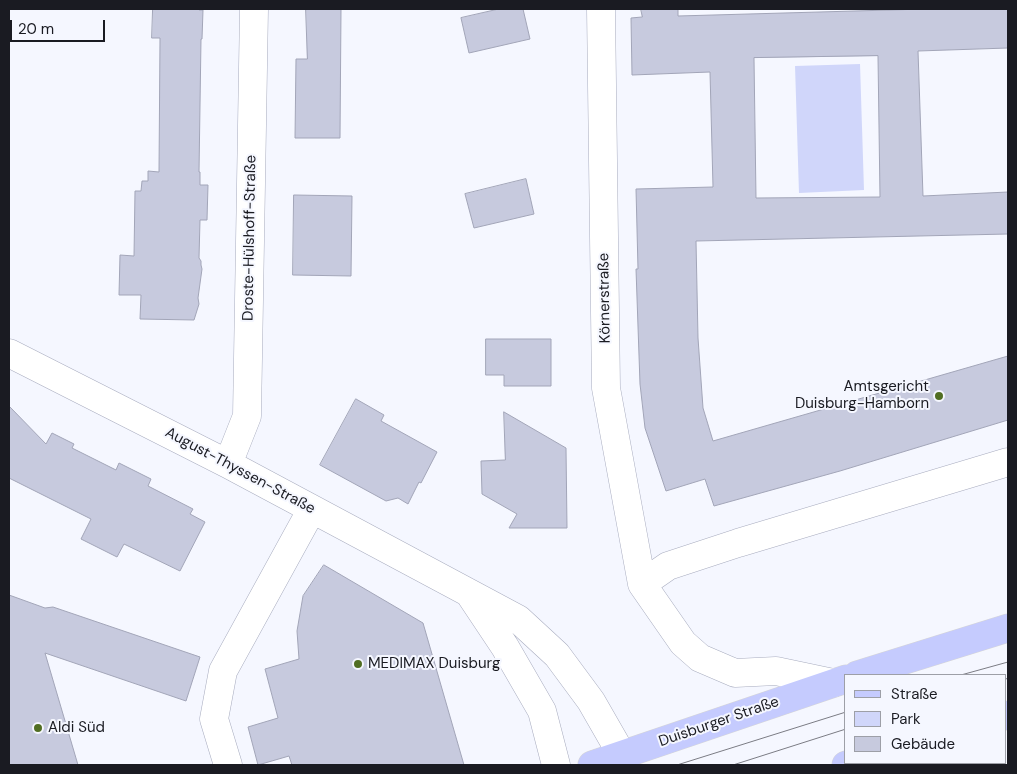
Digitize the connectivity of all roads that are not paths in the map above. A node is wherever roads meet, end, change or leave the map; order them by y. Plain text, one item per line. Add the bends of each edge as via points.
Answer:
1 (254, 9) edge
2 (602, 9) edge
3 (9, 353) edge
4 (1008, 462) edge
5 (228, 464) junction
6 (312, 509) junction
7 (642, 584) junction
8 (468, 592) junction
9 (1008, 628) edge
10 (861, 674) edge
11 (844, 679) edge
12 (844, 679) edge
13 (622, 755) junction
14 (228, 765) edge
15 (556, 765) edge
16 (592, 765) edge

1 - 5 street, Droste-Hülshoff-Straße via 247,416
2 - 7 street, Körnerstraße via 606,388
3 - 5 street, August-Thyssen-Straße
4 - 7 street via 668,566
5 - 6 street, August-Thyssen-Straße
6 - 8 street, August-Thyssen-Straße
6 - 14 street via 223,671 214,719
7 - 11 street via 683,643 700,658 736,673 776,672
8 - 13 street, August-Thyssen-Straße via 518,619 556,655 591,701
8 - 15 street, August-Thyssen-Straße via 505,646 542,711
9 - 10 main road, Duisburger Straße
12 - 13 main road, Duisburger Straße
13 - 16 main road, Duisburger Straße

